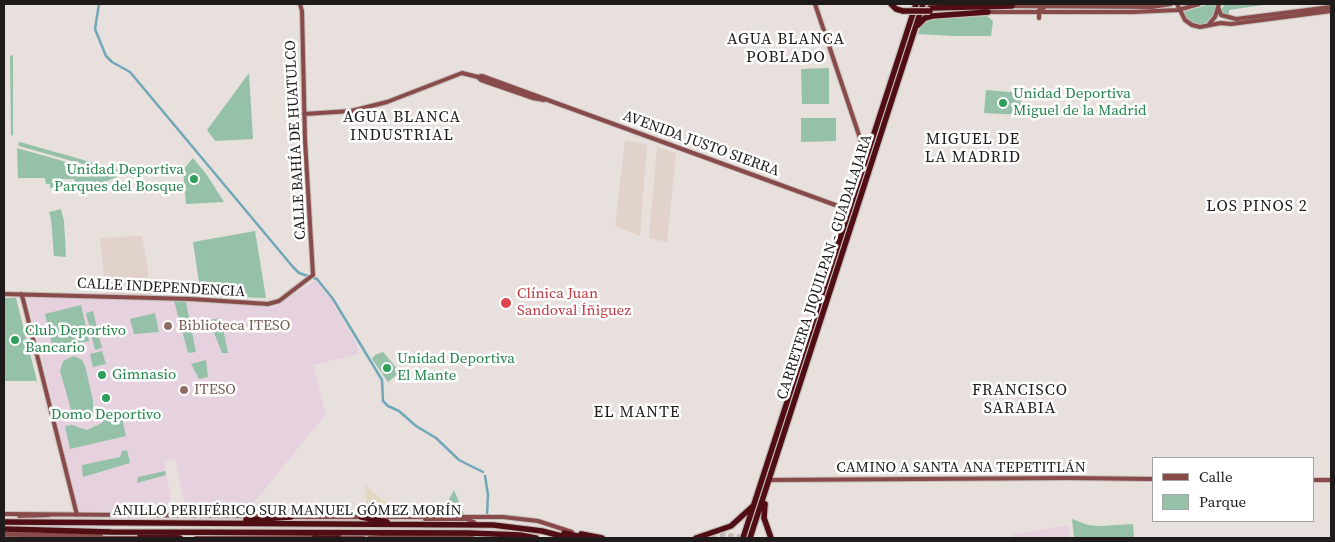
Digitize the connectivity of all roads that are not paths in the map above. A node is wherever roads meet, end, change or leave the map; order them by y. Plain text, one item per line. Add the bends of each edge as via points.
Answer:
1 (300, 4) edge
2 (815, 4) edge
3 (892, 4) edge
4 (923, 4) edge
5 (993, 4) edge
6 (1171, 4) edge
7 (1177, 4) edge
8 (1199, 4) edge
9 (915, 5) edge
10 (1219, 5) edge
11 (1012, 6) junction
12 (1051, 7) junction
13 (1331, 7) edge
14 (930, 9) junction
15 (1178, 10) junction
16 (1331, 11) edge
17 (988, 12) junction
18 (1027, 12) junction
19 (1038, 12) junction
20 (1221, 15) junction
21 (1260, 18) junction
22 (1221, 23) junction
23 (1207, 26) junction
24 (915, 30) junction
25 (304, 114) junction
26 (866, 157) junction
27 (849, 210) junction
28 (314, 275) joint
29 (4, 294) edge
30 (22, 296) junction
31 (769, 480) junction
32 (1152, 480) edge
33 (1315, 480) edge
34 (1331, 480) edge
35 (767, 490) junction
36 (754, 504) junction
37 (4, 515) edge
38 (77, 515) junction
39 (406, 516) junction
40 (480, 516) junction
41 (292, 517) junction
42 (361, 517) junction
43 (4, 522) edge
44 (474, 522) dead end
45 (201, 523) junction
46 (481, 523) dead end
47 (402, 525) junction
48 (4, 529) edge
49 (542, 531) junction
50 (111, 532) junction
51 (379, 532) junction
52 (4, 534) edge
53 (493, 534) junction
54 (577, 534) junction
55 (480, 535) dead end
56 (315, 537) edge
57 (474, 537) edge
58 (4, 538) edge
59 (106, 538) edge
60 (156, 538) edge
61 (180, 538) edge
62 (196, 538) edge
63 (212, 538) edge
64 (364, 538) edge
65 (369, 538) edge
66 (507, 538) edge
67 (536, 538) edge
68 (570, 538) edge
69 (587, 538) edge
70 (594, 538) edge
71 (602, 538) edge
72 (696, 538) edge
73 (708, 538) edge
74 (743, 538) edge
75 (750, 538) edge
76 (771, 538) edge

1 - 25 street, CALLE BAHÍA DE HUATULCO
2 - 26 street
3 - 14 highway, bridge via 896,9
4 - 24 highway, CARRETERA JIQUILPAN - GUADALAJARA
5 - 11 highway
6 - 12 street
7 - 15 street
8 - 15 street
9 - 26 highway, CARRETERA JIQUILPAN - GUADALAJARA
10 - 20 street
10 - 23 street
11 - 12 street
11 - 14 highway
12 - 19 street
13 - 21 street
14 - 17 highway
15 - 19 street
15 - 23 street via 1188,23
16 - 21 street
17 - 18 street
17 - 24 highway via 932,16 925,18
18 - 19 street
18 - 19 street via 1039,18
20 - 21 street via 1236,19
20 - 22 street via 1218,19
21 - 22 street
22 - 23 street
24 - 31 highway, CARRETERA JIQUILPAN - GUADALAJARA
25 - 27 street, AVENIDA JUSTO SIERRA via 346,112 386,102 462,74 482,76
25 - 28 street, CALLE BAHÍA DE HUATULCO
26 - 27 highway, CARRETERA JIQUILPAN - GUADALAJARA
27 - 36 highway, CARRETERA JIQUILPAN - GUADALAJARA
28 - 30 street, CALLE INDEPENDENCIA via 280,301 268,304
29 - 30 street, CALLE INDEPENDENCIA
30 - 38 street
31 - 32 street, CAMINO A SANTA ANA TEPETITLÁN
31 - 35 highway, CARRETERA JIQUILPAN - GUADALAJARA
33 - 34 street
35 - 75 highway, CARRETERA JIQUILPAN - GUADALAJARA
35 - 76 highway via 764,518
36 - 72 highway via 731,526
36 - 73 highway via 738,524
36 - 74 highway, CARRETERA JIQUILPAN - GUADALAJARA
37 - 38 street
38 - 41 street
39 - 40 street
39 - 42 street
39 - 44 street
40 - 46 street
40 - 54 street via 538,522
41 - 42 street
41 - 45 highway
42 - 47 highway
43 - 45 highway, ANILLO PERIFÉRICO SUR MANUEL GÓMEZ MORÍN
45 - 47 highway, ANILLO PERIFÉRICO SUR MANUEL GÓMEZ MORÍN
47 - 49 highway, ANILLO PERIFÉRICO SUR MANUEL GÓMEZ MORÍN via 493,525
48 - 50 highway, ANILLO PERIFÉRICO SUR MANUEL GÓMEZ MORÍN
49 - 68 highway, ANILLO PERIFÉRICO SUR MANUEL GÓMEZ MORÍN
49 - 69 highway
50 - 51 highway, ANILLO PERIFÉRICO SUR MANUEL GÓMEZ MORÍN
50 - 61 highway
51 - 53 highway, ANILLO PERIFÉRICO SUR MANUEL GÓMEZ MORÍN
51 - 56 highway
52 - 59 street via 95,535
53 - 66 highway
53 - 67 highway, ANILLO PERIFÉRICO SUR MANUEL GÓMEZ MORÍN
54 - 69 highway
54 - 70 highway
54 - 71 highway
55 - 57 street
56 - 63 street
56 - 64 street
57 - 65 street
58 - 59 street
59 - 60 street
62 - 63 street

